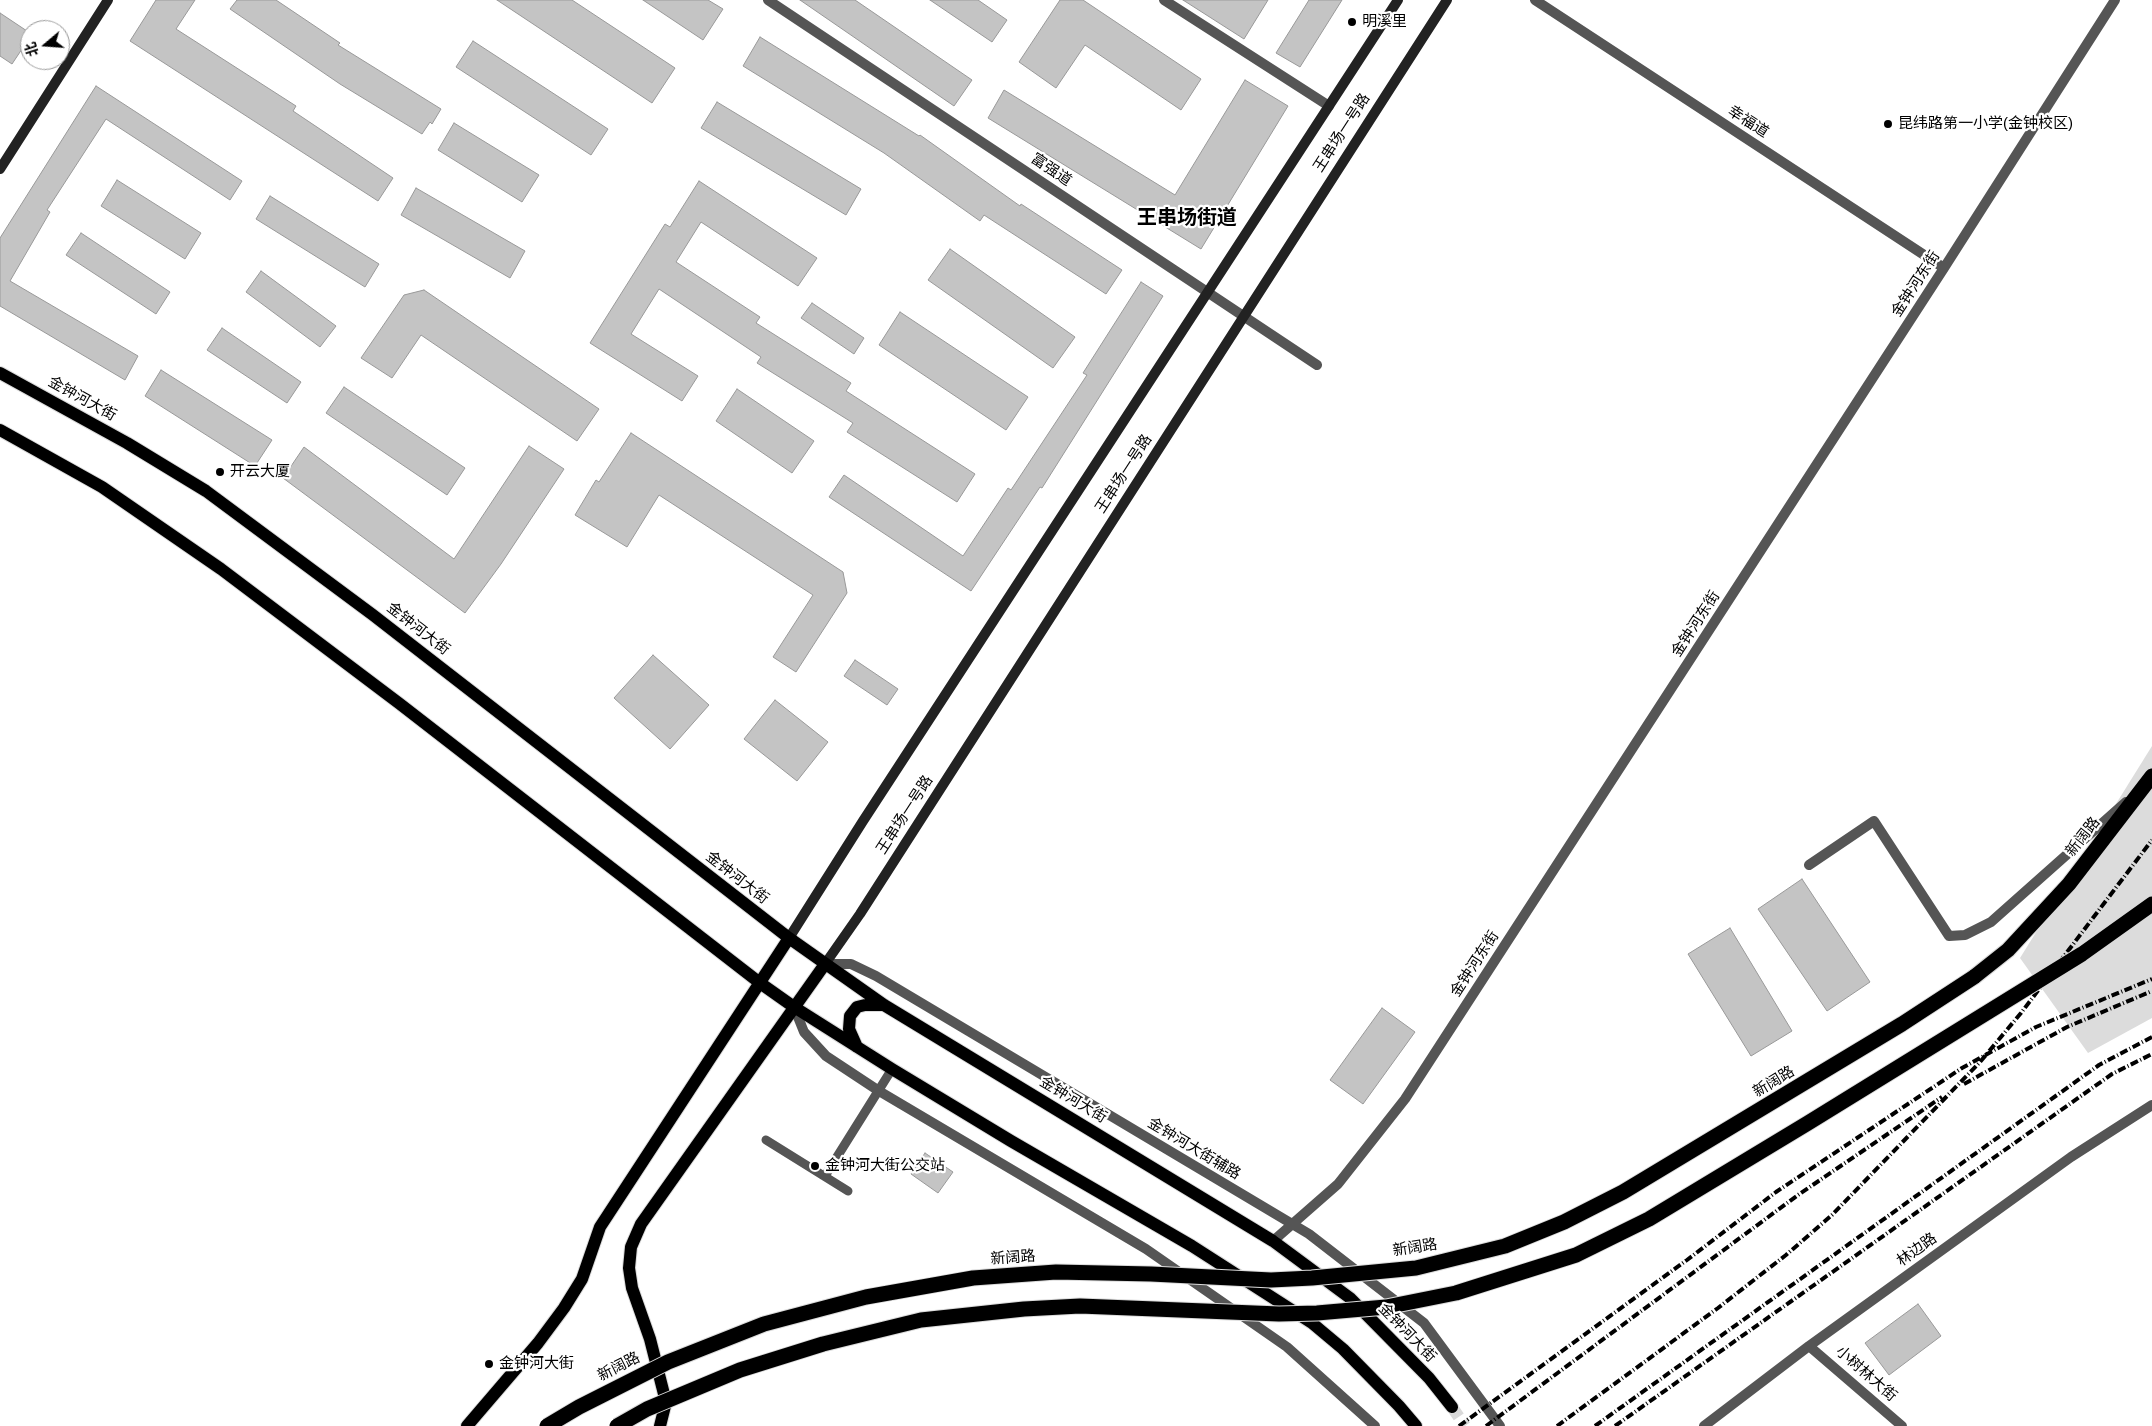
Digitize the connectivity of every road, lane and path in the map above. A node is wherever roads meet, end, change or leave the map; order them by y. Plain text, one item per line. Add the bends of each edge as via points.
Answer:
1 (108, 0) edge
2 (768, 0) edge
3 (1164, 0) edge
4 (1398, 0) edge
5 (1447, 0) edge
6 (1535, 0) edge
7 (2115, 0) edge
8 (1329, 106) junction
9 (0, 169) edge
10 (1944, 268) junction
11 (1208, 292) junction
12 (1243, 316) junction
13 (1317, 365) dead end
14 (0, 374) edge
15 (0, 430) edge
16 (2150, 779) edge
17 (1809, 865) dead end
18 (2152, 904) edge
19 (789, 938) junction
20 (825, 964) junction
21 (760, 983) junction
22 (884, 1005) junction
23 (794, 1007) junction
24 (857, 1047) junction
25 (892, 1069) junction
26 (879, 1091) junction
27 (2152, 1105) edge
28 (766, 1140) dead end
29 (825, 1176) junction
30 (848, 1191) dead end
31 (1292, 1223) junction
32 (1273, 1241) junction
33 (1810, 1346) junction
34 (1452, 1407) tunnel mouth
35 (467, 1426) edge
36 (547, 1426) edge
37 (617, 1426) edge
38 (660, 1426) edge
39 (1375, 1426) edge
40 (1416, 1426) edge
41 (1500, 1426) edge
42 (1704, 1426) edge
43 (1902, 1426) edge

1 - 9 main road
2 - 11 street, 富强道
3 - 8 street
4 - 8 main road, 王串场一号路
5 - 12 main road, 王串场一号路
6 - 10 street, 幸福道
7 - 10 street, 金钟河东街
8 - 11 main road, 王串场一号路
10 - 31 street, 金钟河东街 via 1405,1099 1338,1184
11 - 12 street, 富强道
11 - 19 main road, 王串场一号路
12 - 13 street, 富强道
12 - 20 main road, 王串场一号路
14 - 19 main road, 金钟河大街 via 127,443 213,496 373,615
15 - 21 main road via 102,487 267,602
16 - 17 street via 1991,922 1965,935 1949,936 1874,821
16 - 36 highway, 新阔路, bridge via 2069,884 2008,950 1974,977 1885,1035 1623,1192 1564,1222 1505,1246 1416,1268 1312,1278 1271,1280 1056,1272 973,1278 866,1297 764,1324 668,1362
18 - 37 highway, bridge via 2082,954 1808,1123 1649,1219 1576,1255 1456,1293 1386,1307 1279,1314 1080,1306 921,1320 823,1344 740,1370 647,1409
19 - 20 main road, 金钟河大街
19 - 21 main road
20 - 22 main road, 金钟河大街
20 - 23 main road
20 - 31 street, 金钟河大街辅路 via 851,964 876,976
21 - 23 main road
21 - 35 main road via 600,1228 582,1278 564,1308 538,1344
22 - 24 main road via 864,1005 850,1016 849,1029
22 - 32 main road, 金钟河大街
23 - 24 main road
23 - 26 street via 804,1032 826,1056
23 - 38 main road via 642,1224 631,1246 629,1268 632,1288 650,1339 666,1402
24 - 25 main road
25 - 26 lane
25 - 40 main road via 1192,1246 1312,1323 1343,1349
26 - 29 lane
26 - 39 street via 1146,1249 1287,1347
27 - 33 street, 林边路 via 2071,1157
28 - 29 lane
29 - 30 lane
31 - 32 street, 金钟河东街
31 - 41 street, 金钟河大街辅路 via 1424,1323
32 - 34 main road, 金钟河大街 via 1350,1298 1429,1378
33 - 42 street, 林边路
33 - 43 street, 小树林大街

